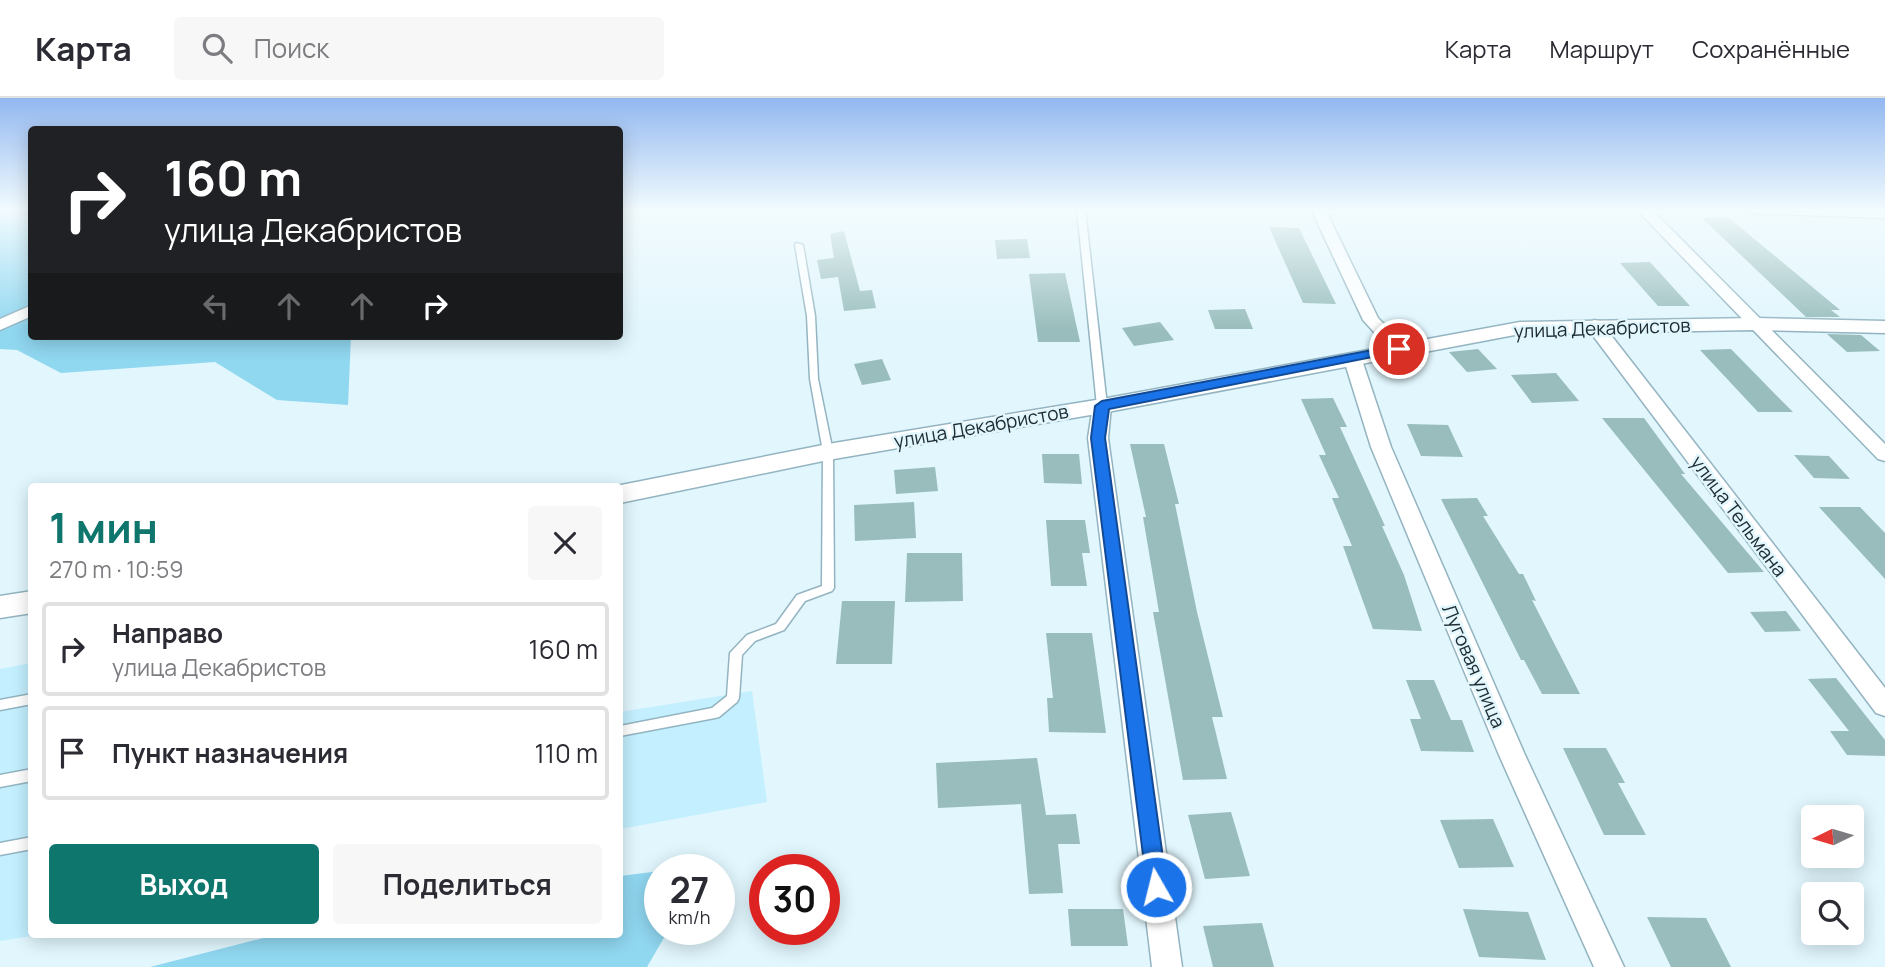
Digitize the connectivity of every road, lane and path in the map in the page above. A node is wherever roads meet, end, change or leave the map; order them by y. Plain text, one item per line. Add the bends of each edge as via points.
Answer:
1 (800, 250) edge
2 (1085, 250) edge
3 (1339, 250) edge
4 (1682, 250) edge
5 (28, 312) edge
6 (1754, 324) junction
7 (0, 325) edge
8 (1594, 325) junction
9 (1885, 327) edge
10 (1399, 349) junction
11 (1353, 360) junction
12 (1102, 406) junction
13 (828, 452) junction
14 (1885, 455) edge
15 (623, 493) edge
16 (28, 603) edge
17 (0, 607) edge
18 (28, 700) edge
19 (0, 705) edge
20 (1885, 706) edge
21 (623, 731) edge
22 (28, 776) edge
23 (0, 781) edge
24 (28, 844) edge
25 (0, 849) edge
26 (1167, 967) edge
27 (1609, 967) edge

1 - 13 lane via 814,379
2 - 12 lane
3 - 10 street via 1371,320
4 - 6 street
5 - 7 street
6 - 8 street, улица Декабристов
6 - 9 street, улица Декабристов
6 - 14 street
8 - 10 street, улица Декабристов via 1520,328
8 - 20 street, улица Тельмана
10 - 11 street, улица Декабристов
11 - 12 street, улица Декабристов
11 - 27 street, Луговая улица via 1381,447 1512,755
12 - 13 street, улица Декабристов
12 - 26 street via 1098,438
13 - 15 street, улица Декабристов
13 - 21 lane via 828,588 801,598 780,627 751,638 736,653 733,698 715,713
16 - 17 street
18 - 19 lane
22 - 23 lane
24 - 25 lane

